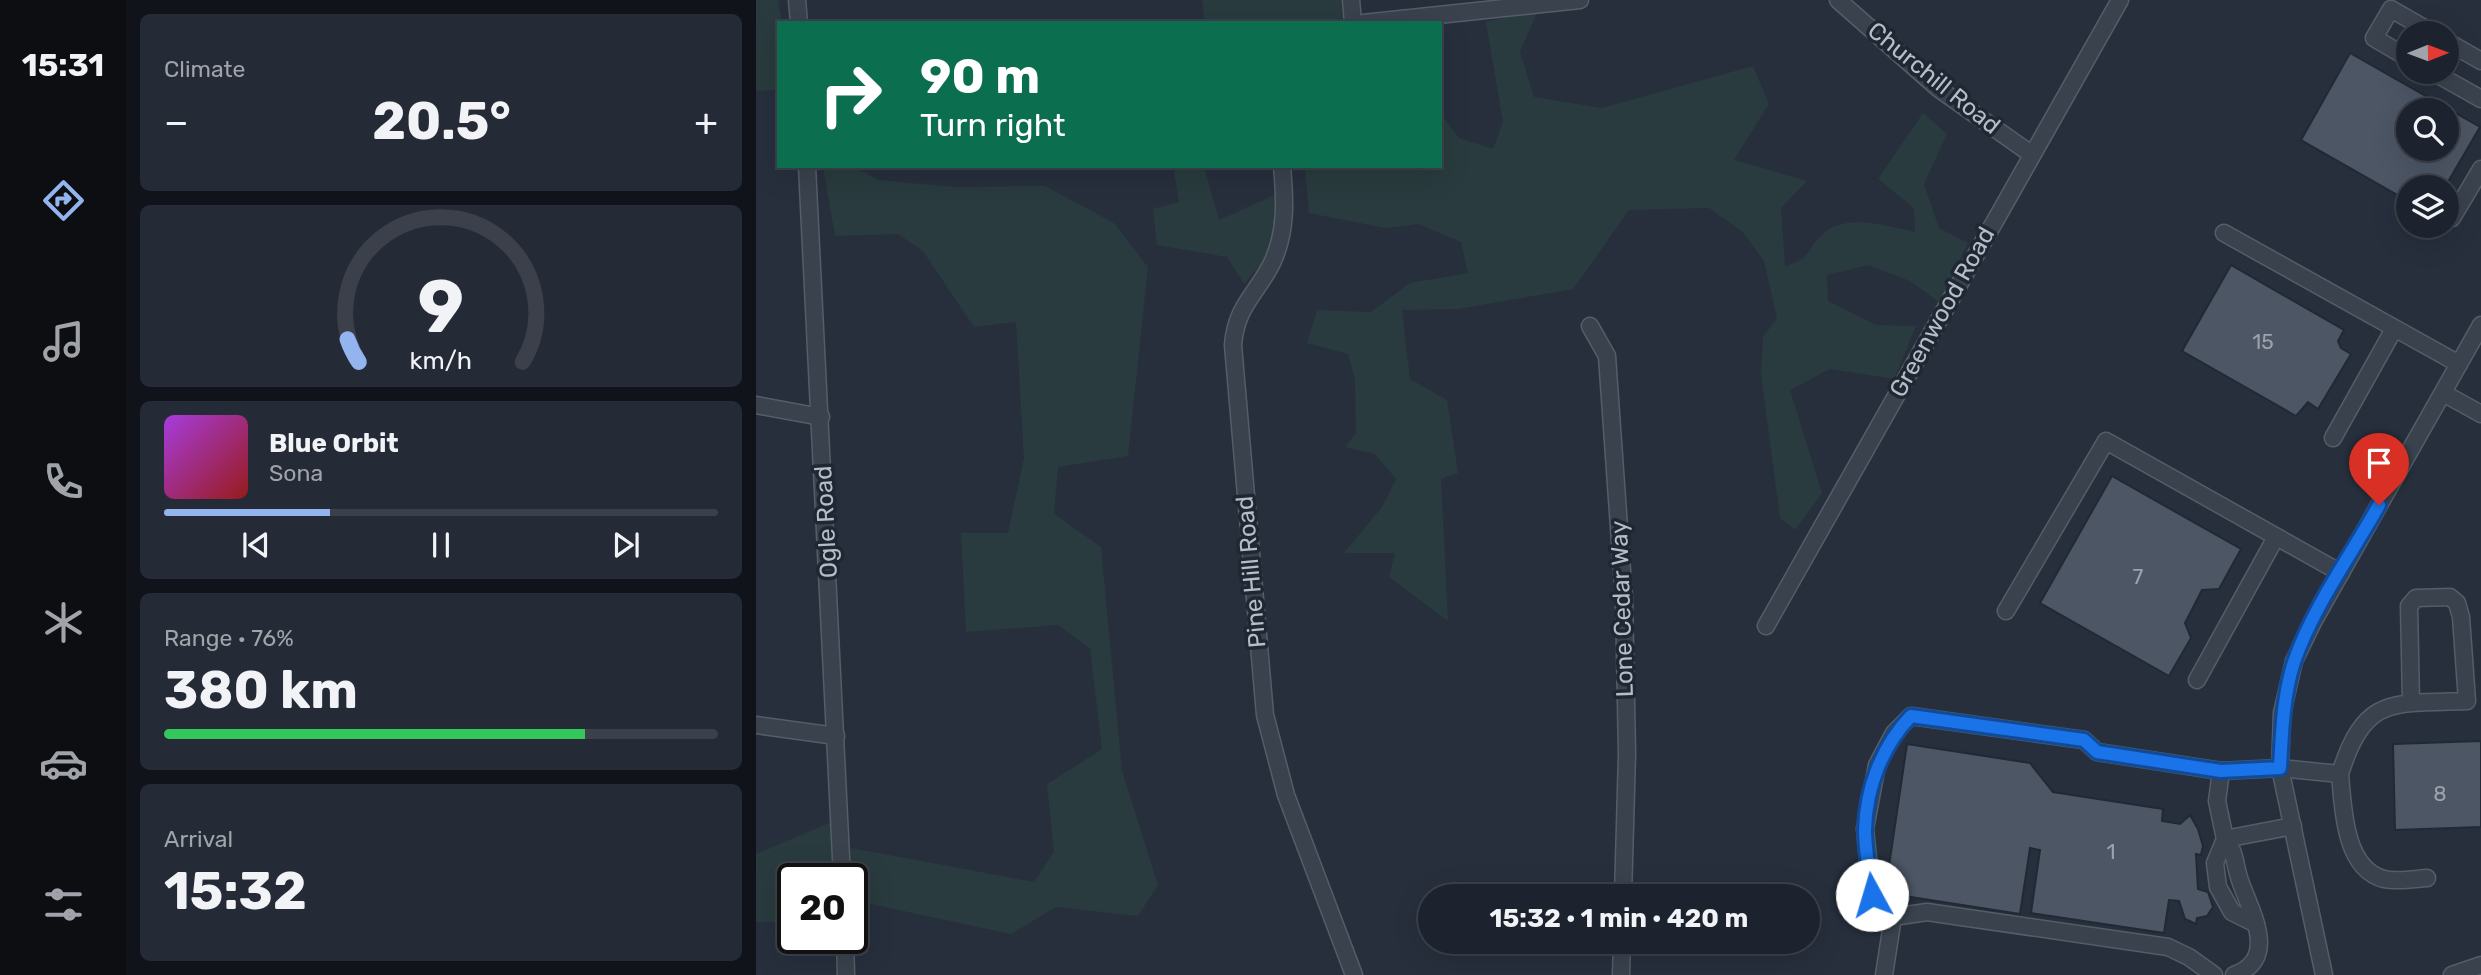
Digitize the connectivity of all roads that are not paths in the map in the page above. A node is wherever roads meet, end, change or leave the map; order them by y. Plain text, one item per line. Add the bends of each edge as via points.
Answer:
1 (797, 0) edge
2 (1350, 0) edge
3 (1580, 0) edge
4 (1839, 0) edge
5 (2120, 0) edge
6 (799, 21) edge
7 (1353, 21) edge
8 (1382, 21) edge
9 (2412, 21) edge
10 (2459, 48) edge
11 (2396, 51) edge
12 (2481, 61) edge
13 (2454, 84) edge
14 (2481, 99) edge
15 (2031, 154) junction
16 (807, 168) edge
17 (1282, 168) edge
18 (2481, 169) edge
19 (2459, 206) edge
20 (2224, 233) dead end
21 (2481, 325) edge
22 (1590, 326) dead end
23 (2394, 329) junction
24 (2459, 363) junction
25 (2443, 393) junction
26 (756, 405) edge
27 (2481, 414) edge
28 (821, 417) junction
29 (2333, 438) dead end
30 (2276, 537) junction
31 (2341, 573) junction
32 (2006, 611) dead end
33 (1766, 626) dead end
34 (2197, 681) dead end
35 (2412, 703) junction
36 (756, 725) edge
37 (836, 736) junction
38 (2280, 768) junction
39 (2221, 771) junction
40 (2340, 774) junction
41 (2292, 826) junction
42 (2225, 839) junction
43 (841, 863) edge
44 (2427, 878) dead end
45 (1623, 884) edge
46 (1893, 917) junction
47 (2256, 924) junction
48 (845, 954) edge
49 (1622, 954) edge
50 (2481, 965) edge
51 (846, 975) edge
52 (1354, 975) edge
53 (1621, 975) edge
54 (1884, 975) edge
55 (2214, 975) edge
56 (2234, 975) edge
57 (2324, 975) edge
58 (2452, 975) edge

1 - 6 street
2 - 7 street
3 - 8 street
4 - 15 street, Churchill Road via 1940,89
5 - 15 street, Greenwood Road
9 - 11 street via 2392,9 2374,38
10 - 12 street
13 - 14 street
15 - 33 street, Greenwood Road
16 - 28 street, Ogle Road
17 - 52 street, Pine Hill Road via 1285,206 1279,244 1238,315 1233,345 1260,679 1286,794
18 - 19 street
20 - 23 street
21 - 24 street
22 - 45 street, Lone Cedar Way via 1608,356 1624,599
23 - 24 street
23 - 29 street
24 - 25 street
25 - 27 street
25 - 31 street
26 - 28 street
28 - 37 street, Ogle Road
30 - 31 street
30 - 32 street via 2106,441
30 - 34 street
31 - 38 street via 2294,661 2282,712
35 - 35 street via 2467,701 2461,617 2450,597 2416,598 2409,606
35 - 40 street via 2397,703 2365,720 2353,735
36 - 37 street
37 - 43 street, Ogle Road
38 - 39 street
38 - 40 street
38 - 41 street
39 - 42 street via 2217,801
39 - 46 street via 2097,752 2084,740 1911,716 1894,733 1877,765 1865,829 1872,895
40 - 44 street via 2346,826 2361,862 2386,880
41 - 42 street
41 - 57 street
42 - 47 street via 2236,854 2237,873
42 - 47 street via 2215,863 2218,887 2232,912
46 - 54 street
46 - 55 street via 1927,912 2168,947
47 - 56 street via 2256,954 2246,970
48 - 51 street
49 - 53 street
50 - 58 street

